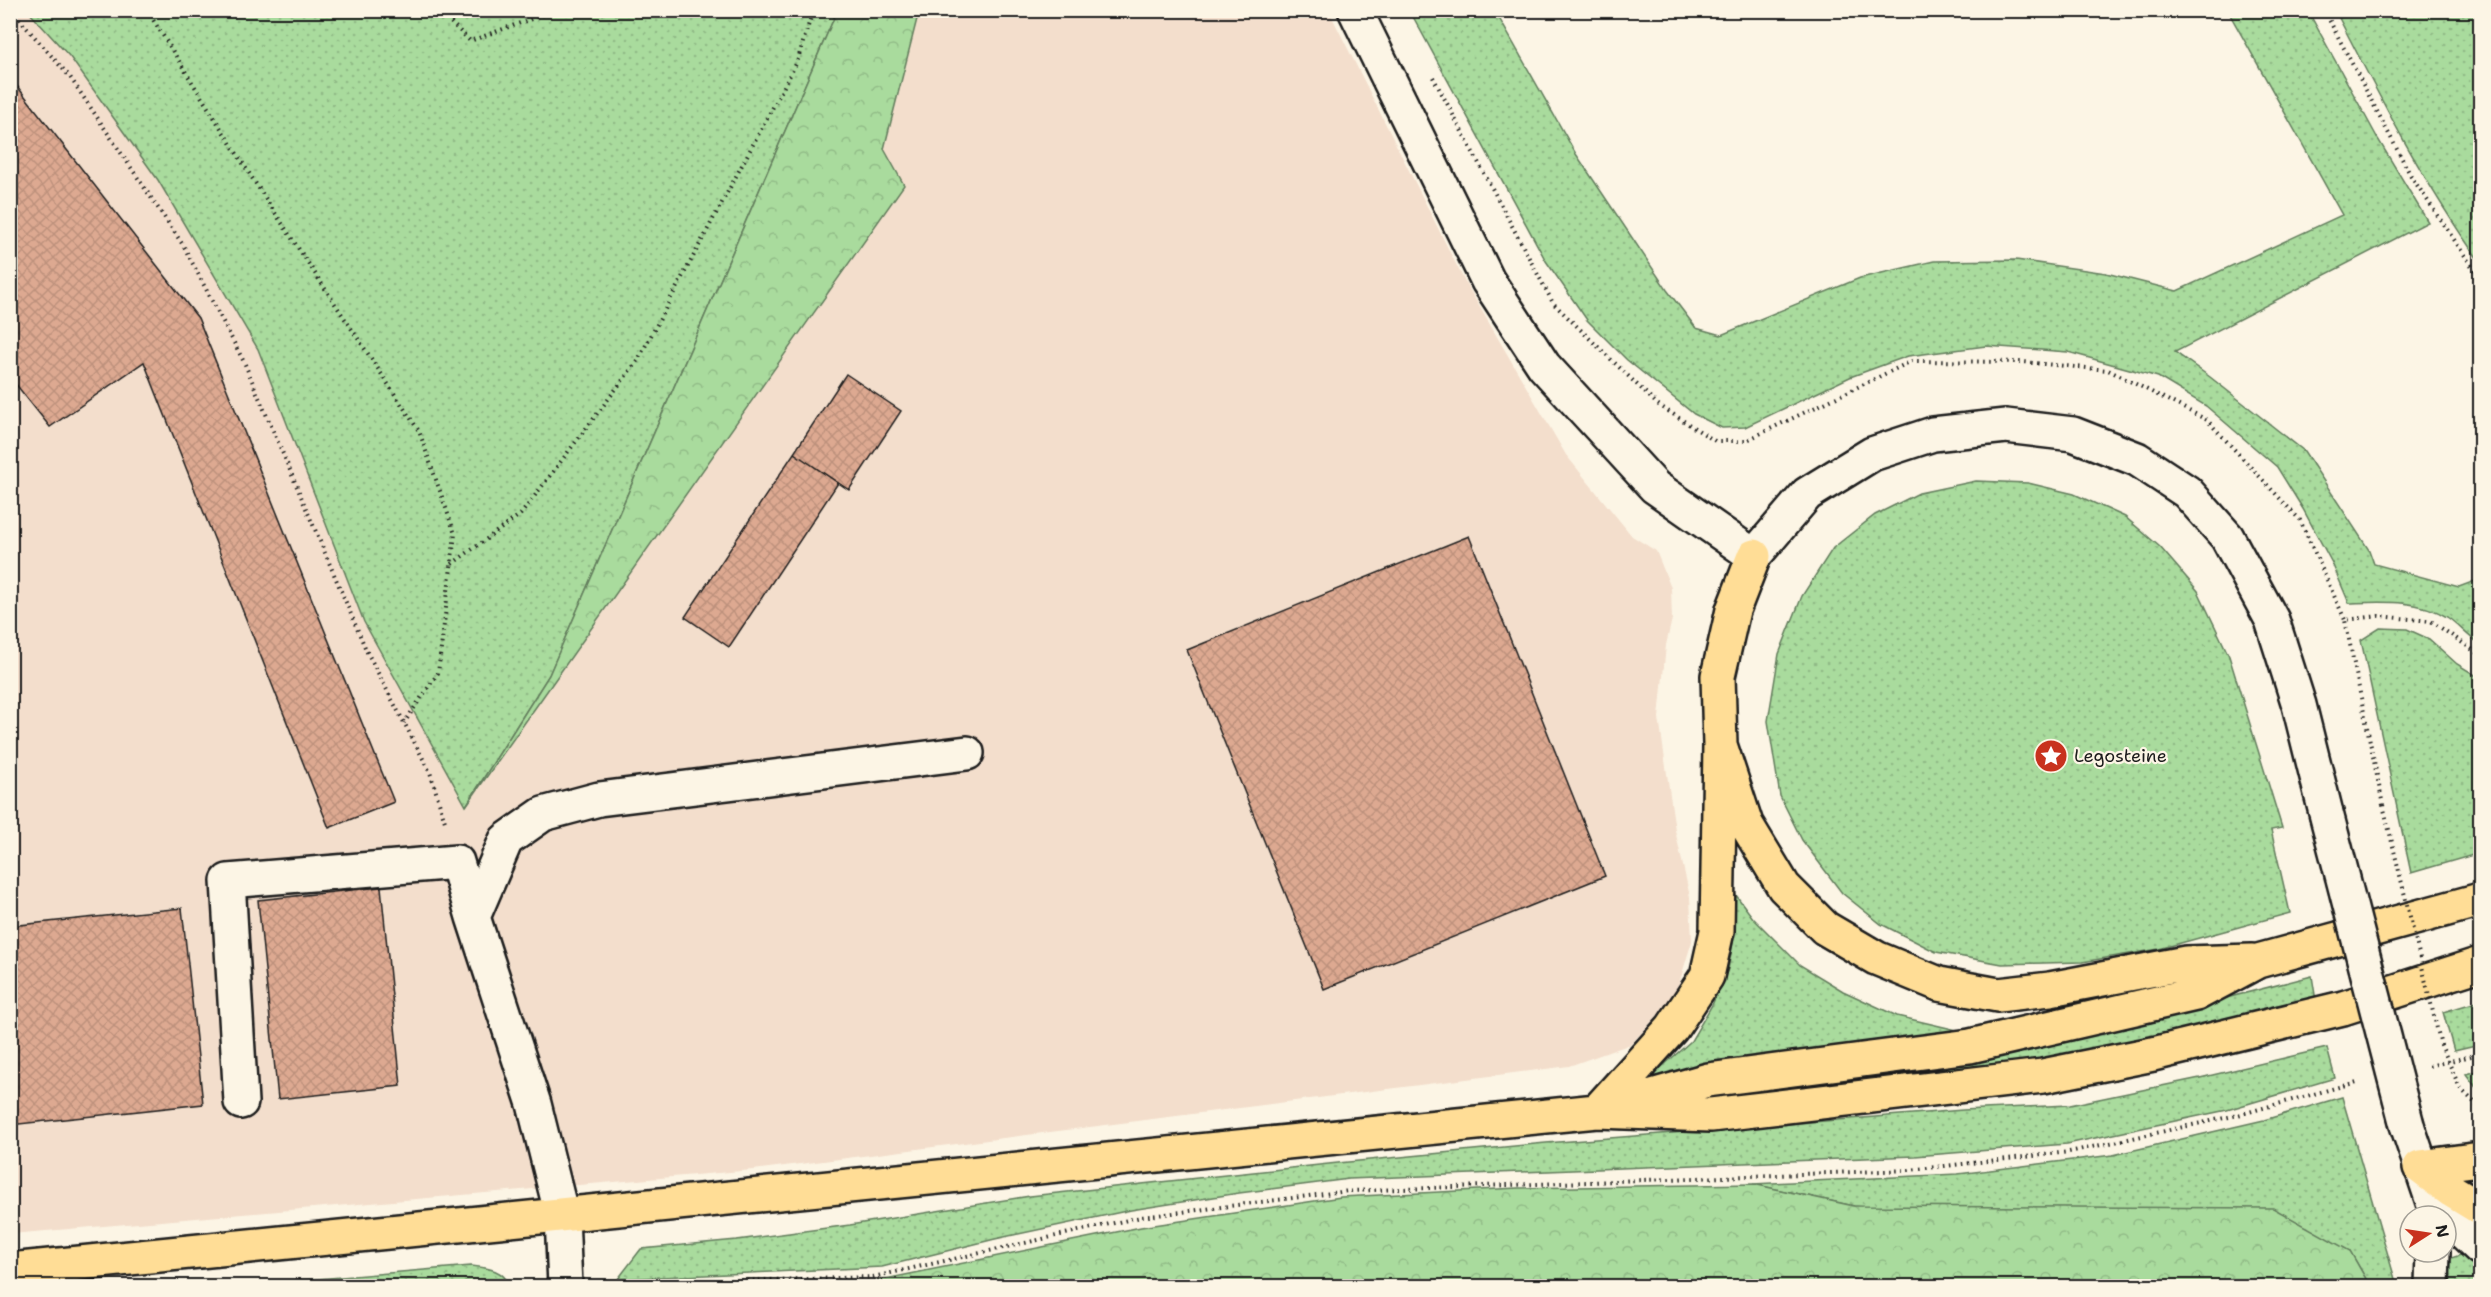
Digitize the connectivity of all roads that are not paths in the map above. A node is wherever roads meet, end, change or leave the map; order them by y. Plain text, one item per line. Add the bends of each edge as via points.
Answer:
1 (1355, 10) edge
2 (1754, 556) junction
3 (1720, 745) junction
4 (967, 753) dead end
5 (2481, 900) edge
6 (473, 917) junction
7 (2258, 961) junction
8 (2481, 964) edge
9 (241, 1102) dead end
10 (1597, 1111) junction
11 (2481, 1159) edge
12 (2420, 1167) junction
13 (2436, 1204) edge
14 (2481, 1208) edge
15 (562, 1216) junction
16 (2458, 1229) edge
17 (2481, 1248) edge
18 (2433, 1264) edge
19 (10, 1270) edge
20 (565, 1287) edge
21 (2432, 1287) edge

1 - 2 street via 1488,281 1544,366 1655,487
2 - 3 main road via 1733,610 1718,676
2 - 12 street, bridge via 1807,494 1872,454 1933,434 2006,426 2073,434 2137,459 2187,492 2227,537 2272,620 2299,705
3 - 7 main road via 1746,824 1784,887 1825,928 1876,958 1939,984 1998,995 2186,963
3 - 10 main road via 1717,931 1707,976 1672,1028
4 - 6 street via 599,799 543,813 506,840
5 - 7 main road
6 - 9 street via 457,862 228,881
6 - 15 street via 534,1104
7 - 10 main road via 2196,994 2094,1018 1970,1046 1708,1080
8 - 10 main road via 2343,1008 2043,1076 1712,1114
10 - 15 main road
11 - 12 main road
12 - 13 street
12 - 14 main road
15 - 19 main road
15 - 20 street
16 - 17 street
18 - 21 street

